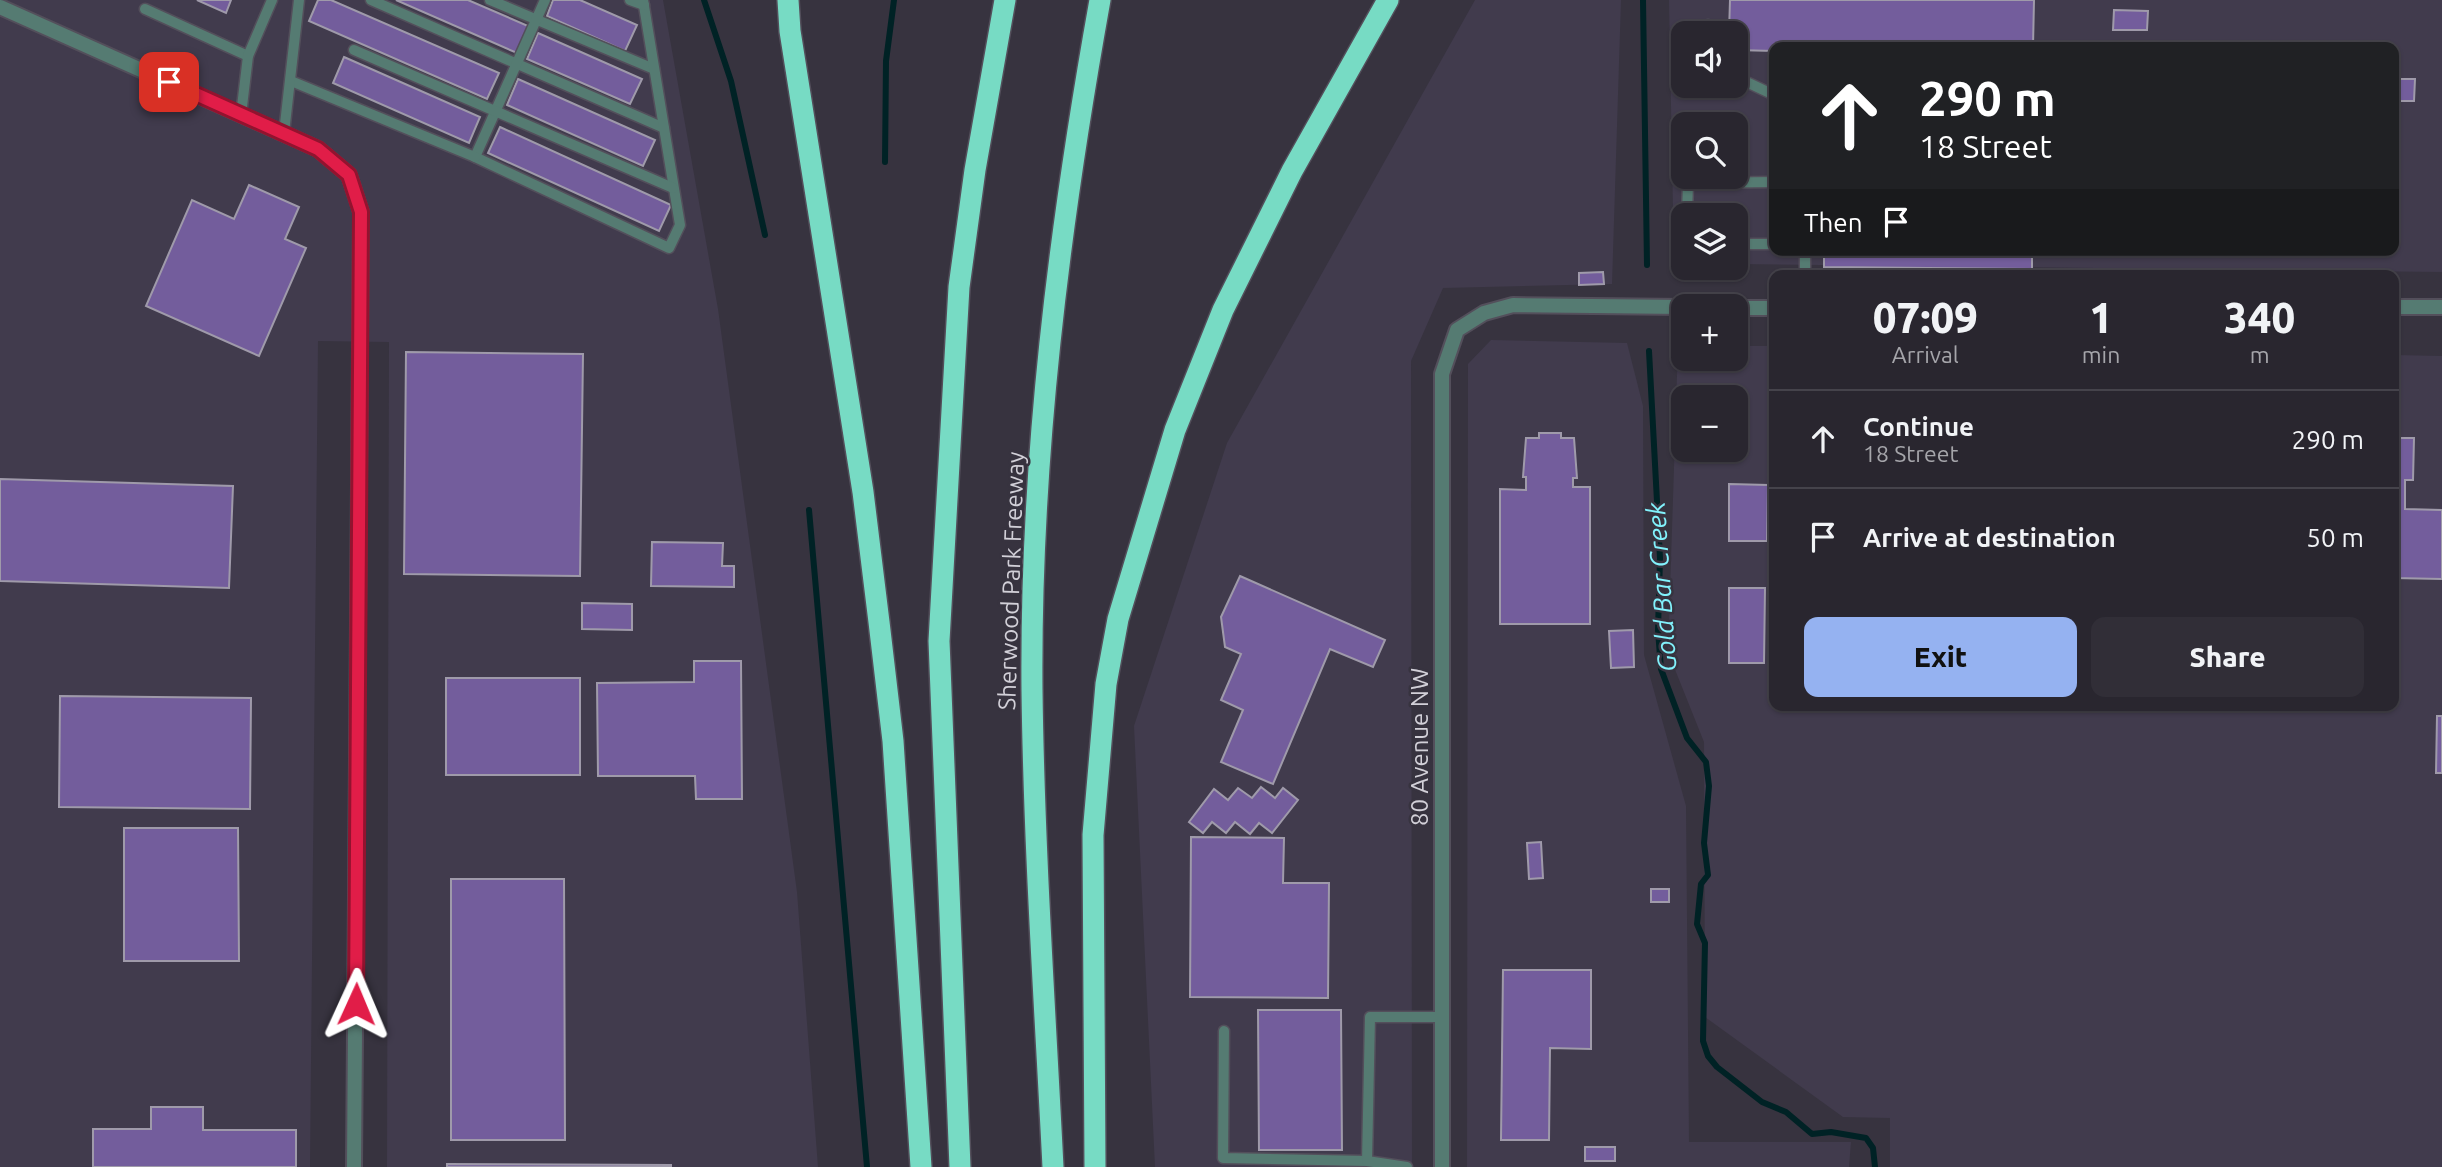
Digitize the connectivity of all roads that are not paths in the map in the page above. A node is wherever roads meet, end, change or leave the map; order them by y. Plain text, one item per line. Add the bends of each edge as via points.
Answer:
1 (272, 0) edge
2 (299, 0) edge
3 (371, 0) edge
4 (490, 0) edge
5 (545, 0) edge
6 (631, 0) edge
7 (782, 0) edge
8 (788, 0) edge
9 (1004, 0) edge
10 (1100, 0) edge
11 (1388, 0) edge
12 (643, 2) edge
13 (0, 7) edge
14 (145, 9) dead end
15 (536, 20) junction
16 (790, 31) junction
17 (354, 50) dead end
18 (248, 56) junction
19 (517, 63) junction
20 (653, 69) junction
21 (291, 82) junction
22 (1748, 83) edge
23 (1769, 93) edge
24 (496, 110) junction
25 (241, 115) junction
26 (664, 128) junction
27 (284, 134) junction
28 (475, 157) junction
29 (1769, 182) edge
30 (674, 188) junction
31 (1688, 203) edge
32 (1748, 244) edge
33 (1769, 244) edge
34 (1671, 307) edge
35 (2399, 307) edge
36 (2442, 307) edge
37 (1748, 308) edge
38 (1769, 308) edge
39 (1443, 1017) junction
40 (1224, 1031) dead end
41 (1367, 1161) junction
42 (354, 1167) edge
43 (921, 1167) edge
44 (960, 1167) edge
45 (1053, 1167) edge
46 (1095, 1167) edge
47 (1407, 1167) edge
48 (1443, 1167) edge

1 - 18 lane
2 - 21 lane
3 - 19 lane
4 - 15 lane
5 - 15 lane
6 - 12 lane
7 - 16 highway
8 - 16 highway
9 - 44 highway via 959,288 939,641
10 - 45 highway, Sherwood Park Freeway via 1056,268 1036,550 1033,716
11 - 46 highway via 1292,171 1223,310 1175,430 1118,619 1106,684 1093,835
12 - 20 lane
13 - 25 street
14 - 18 lane
15 - 19 lane
15 - 20 lane
16 - 43 highway via 863,492 881,635 893,741
17 - 24 lane
18 - 25 lane
19 - 24 lane
19 - 26 lane
20 - 26 lane
21 - 27 lane
21 - 28 lane
22 - 23 lane
24 - 28 lane
24 - 30 lane
25 - 27 street
26 - 30 lane
27 - 42 street via 318,149 349,175 361,212
28 - 30 lane via 669,248 680,225
29 - 31 lane via 1688,183
32 - 33 lane
34 - 39 street, 80 Avenue NW via 1513,305 1484,313 1457,330 1442,374
35 - 36 street
37 - 38 street
39 - 41 lane via 1370,1017
39 - 48 street, 80 Avenue NW
40 - 41 lane via 1223,1158
41 - 47 lane

